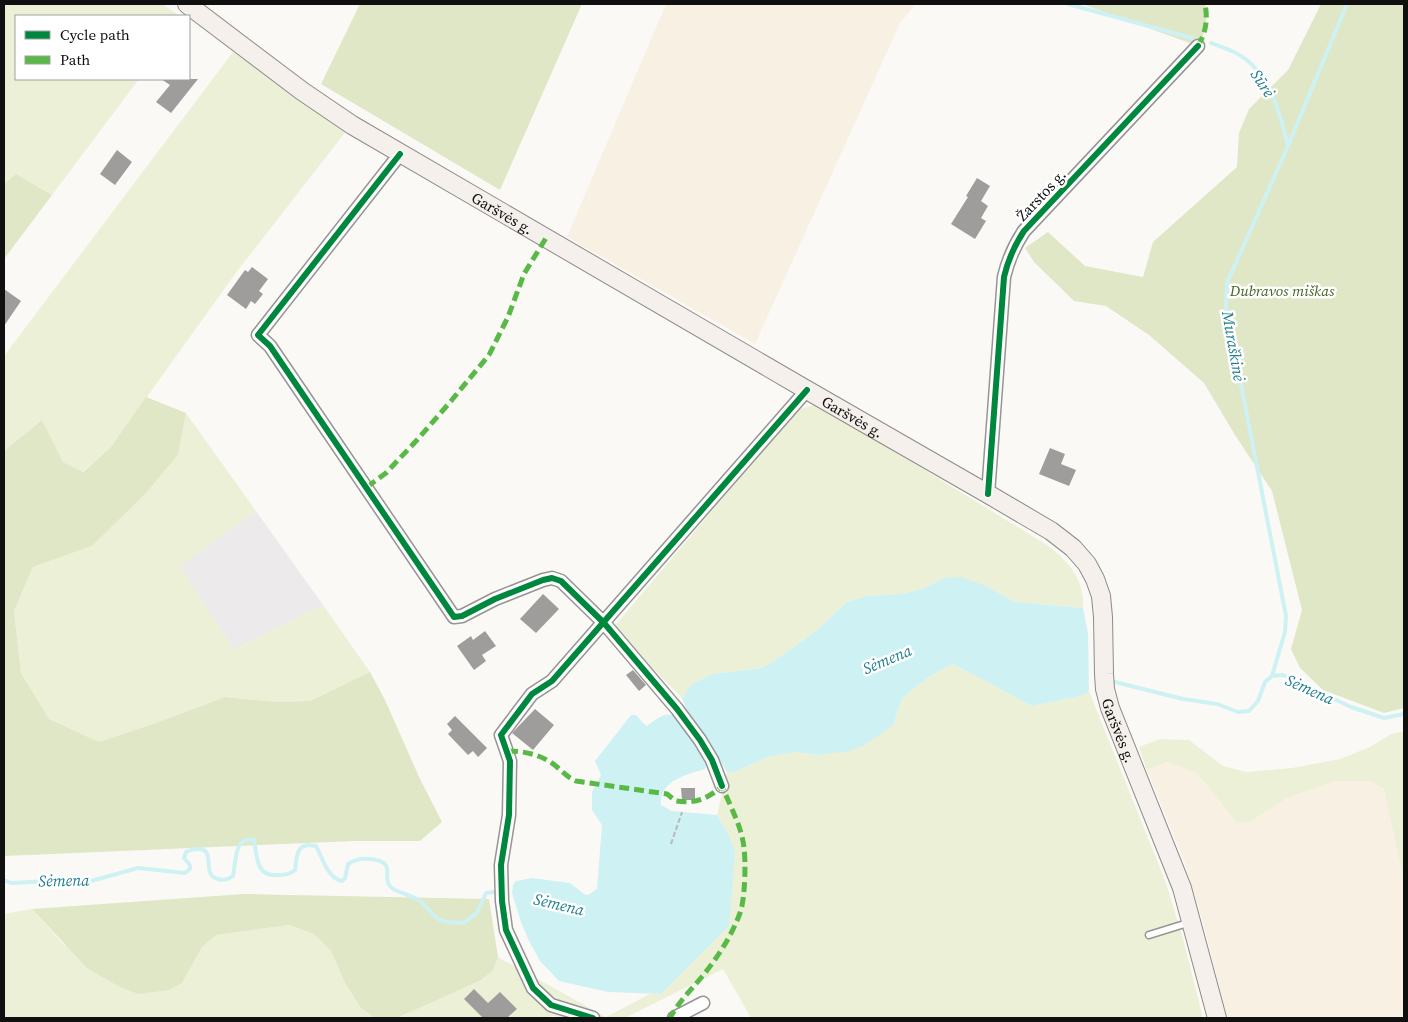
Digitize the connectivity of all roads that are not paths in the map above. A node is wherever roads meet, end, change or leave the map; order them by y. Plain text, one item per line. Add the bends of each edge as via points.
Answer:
1 (186, 4) edge
2 (1198, 46) dead end
3 (400, 154) junction
4 (807, 390) junction
5 (988, 494) junction
6 (604, 623) junction
7 (722, 786) dead end
8 (1192, 922) junction
9 (1149, 935) dead end
10 (704, 1004) dead end
11 (592, 1018) edge
12 (674, 1018) edge
13 (1217, 1018) edge

1 - 3 main road, Garšvės g. via 302,91
2 - 5 street, Žarstos g. via 1024,231 1014,246 1004,277
3 - 4 main road, Garšvės g.
3 - 6 street via 258,335 270,346 454,617 552,578 561,581
4 - 5 main road, Garšvės g.
4 - 6 street
5 - 8 main road, Garšvės g. via 1051,532 1088,564 1100,596 1105,689 1110,708 1169,853
6 - 7 street via 700,740
6 - 11 street via 552,681 532,694 501,735 510,760 509,815 501,866 506,930 533,988 551,1004
8 - 9 lane
8 - 13 main road, Garšvės g.
10 - 12 street

